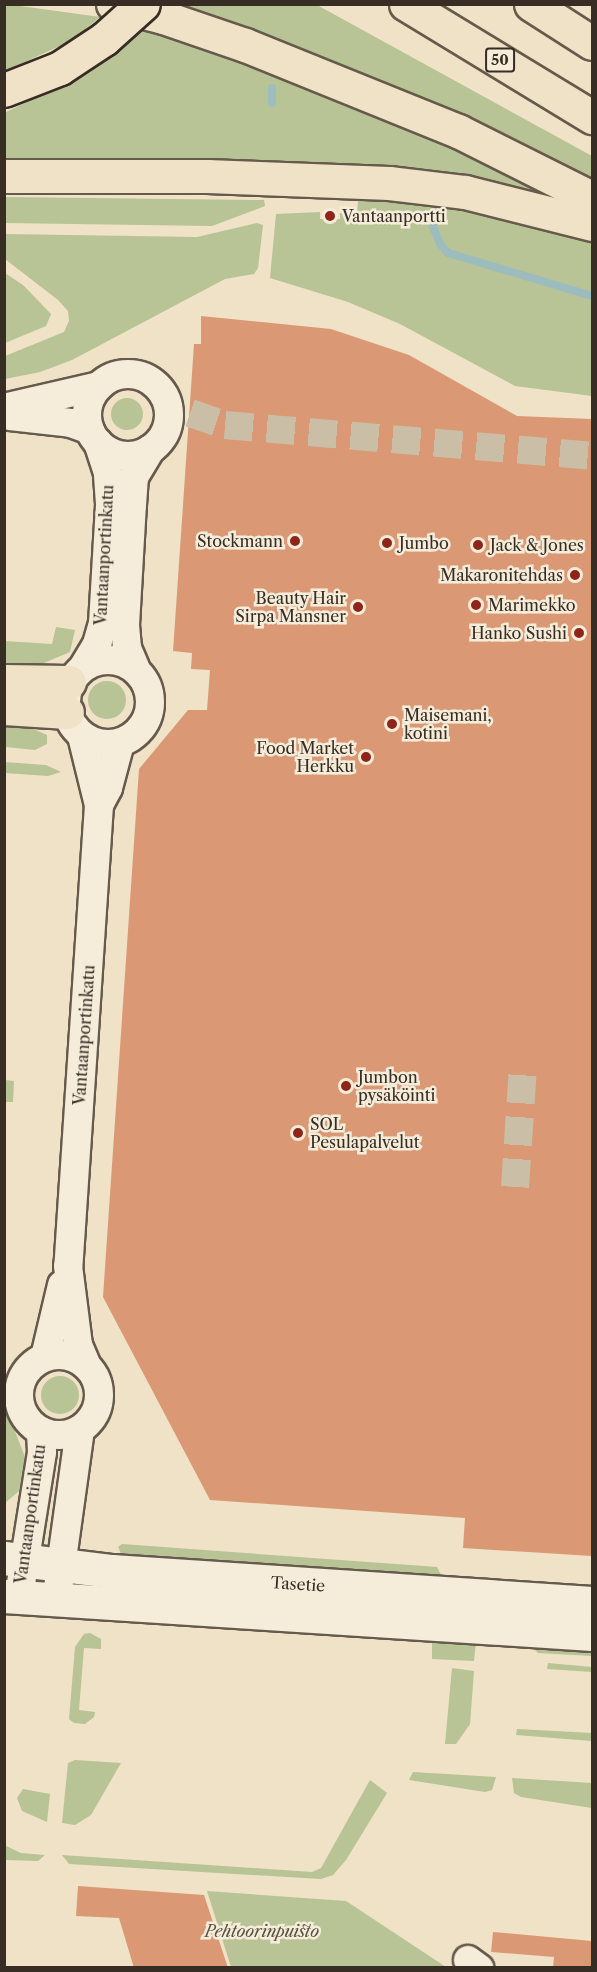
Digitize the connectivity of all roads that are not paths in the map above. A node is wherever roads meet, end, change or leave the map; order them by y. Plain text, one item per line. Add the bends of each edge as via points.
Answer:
1 (113, 4) edge
2 (143, 4) edge
3 (406, 4) edge
4 (531, 4) edge
5 (592, 43) edge
6 (4, 90) edge
7 (592, 117) edge
8 (4, 177) edge
9 (592, 198) edge
10 (592, 224) edge
11 (99, 386) junction
12 (4, 408) edge
13 (4, 416) edge
14 (94, 437) junction
15 (156, 446) junction
16 (135, 667) junction
17 (4, 681) edge
18 (76, 699) junction
19 (4, 708) edge
20 (120, 743) junction
21 (99, 805) junction
22 (68, 1266) junction
23 (45, 1357) junction
24 (87, 1366) junction
25 (80, 1430) junction
26 (40, 1431) junction
27 (16, 1559) edge
28 (62, 1565) junction
29 (12, 1596) edge
30 (56, 1598) junction
31 (592, 1603) edge
32 (592, 1634) edge

1 - 9 main road via 245,45 458,131
2 - 6 main road, bridge via 104,39 60,68
3 - 7 main road, 50
4 - 5 main road
8 - 10 main road via 207,176 388,183 465,192
11 - 12 street
11 - 14 street via 87,413
11 - 15 street via 116,375 130,374 149,379 160,388 182,418
13 - 14 street via 71,423
14 - 15 street via 125,456
14 - 18 street, Vantaanportinkatu via 108,473 110,504 103,623
15 - 16 street, Vantaanportinkatu via 134,477 125,625 127,648
16 - 18 street via 114,659
16 - 20 street via 146,681 149,714 143,726
17 - 18 main road
18 - 19 main road
18 - 20 street via 109,744
18 - 21 street, Vantaanportinkatu
20 - 21 street, Vantaanportinkatu via 108,788
21 - 22 street, Vantaanportinkatu
22 - 23 street, Vantaanportinkatu
22 - 24 street, Vantaanportinkatu via 78,1345
23 - 24 street via 63,1355
23 - 26 street, Vantaanportinkatu via 26,1373 19,1393 25,1417
24 - 25 street, Vantaanportinkatu via 98,1385 99,1399 94,1415
25 - 26 street, Vantaanportinkatu via 55,1436
25 - 28 street, Vantaanportinkatu
26 - 27 street, Vantaanportinkatu via 42,1452
27 - 28 main road, Tasetie
27 - 29 street, Vantaanportinkatu
28 - 30 street, Vantaanportinkatu
28 - 31 main road, Tasetie
29 - 30 main road, Tasetie
30 - 32 main road, Tasetie

